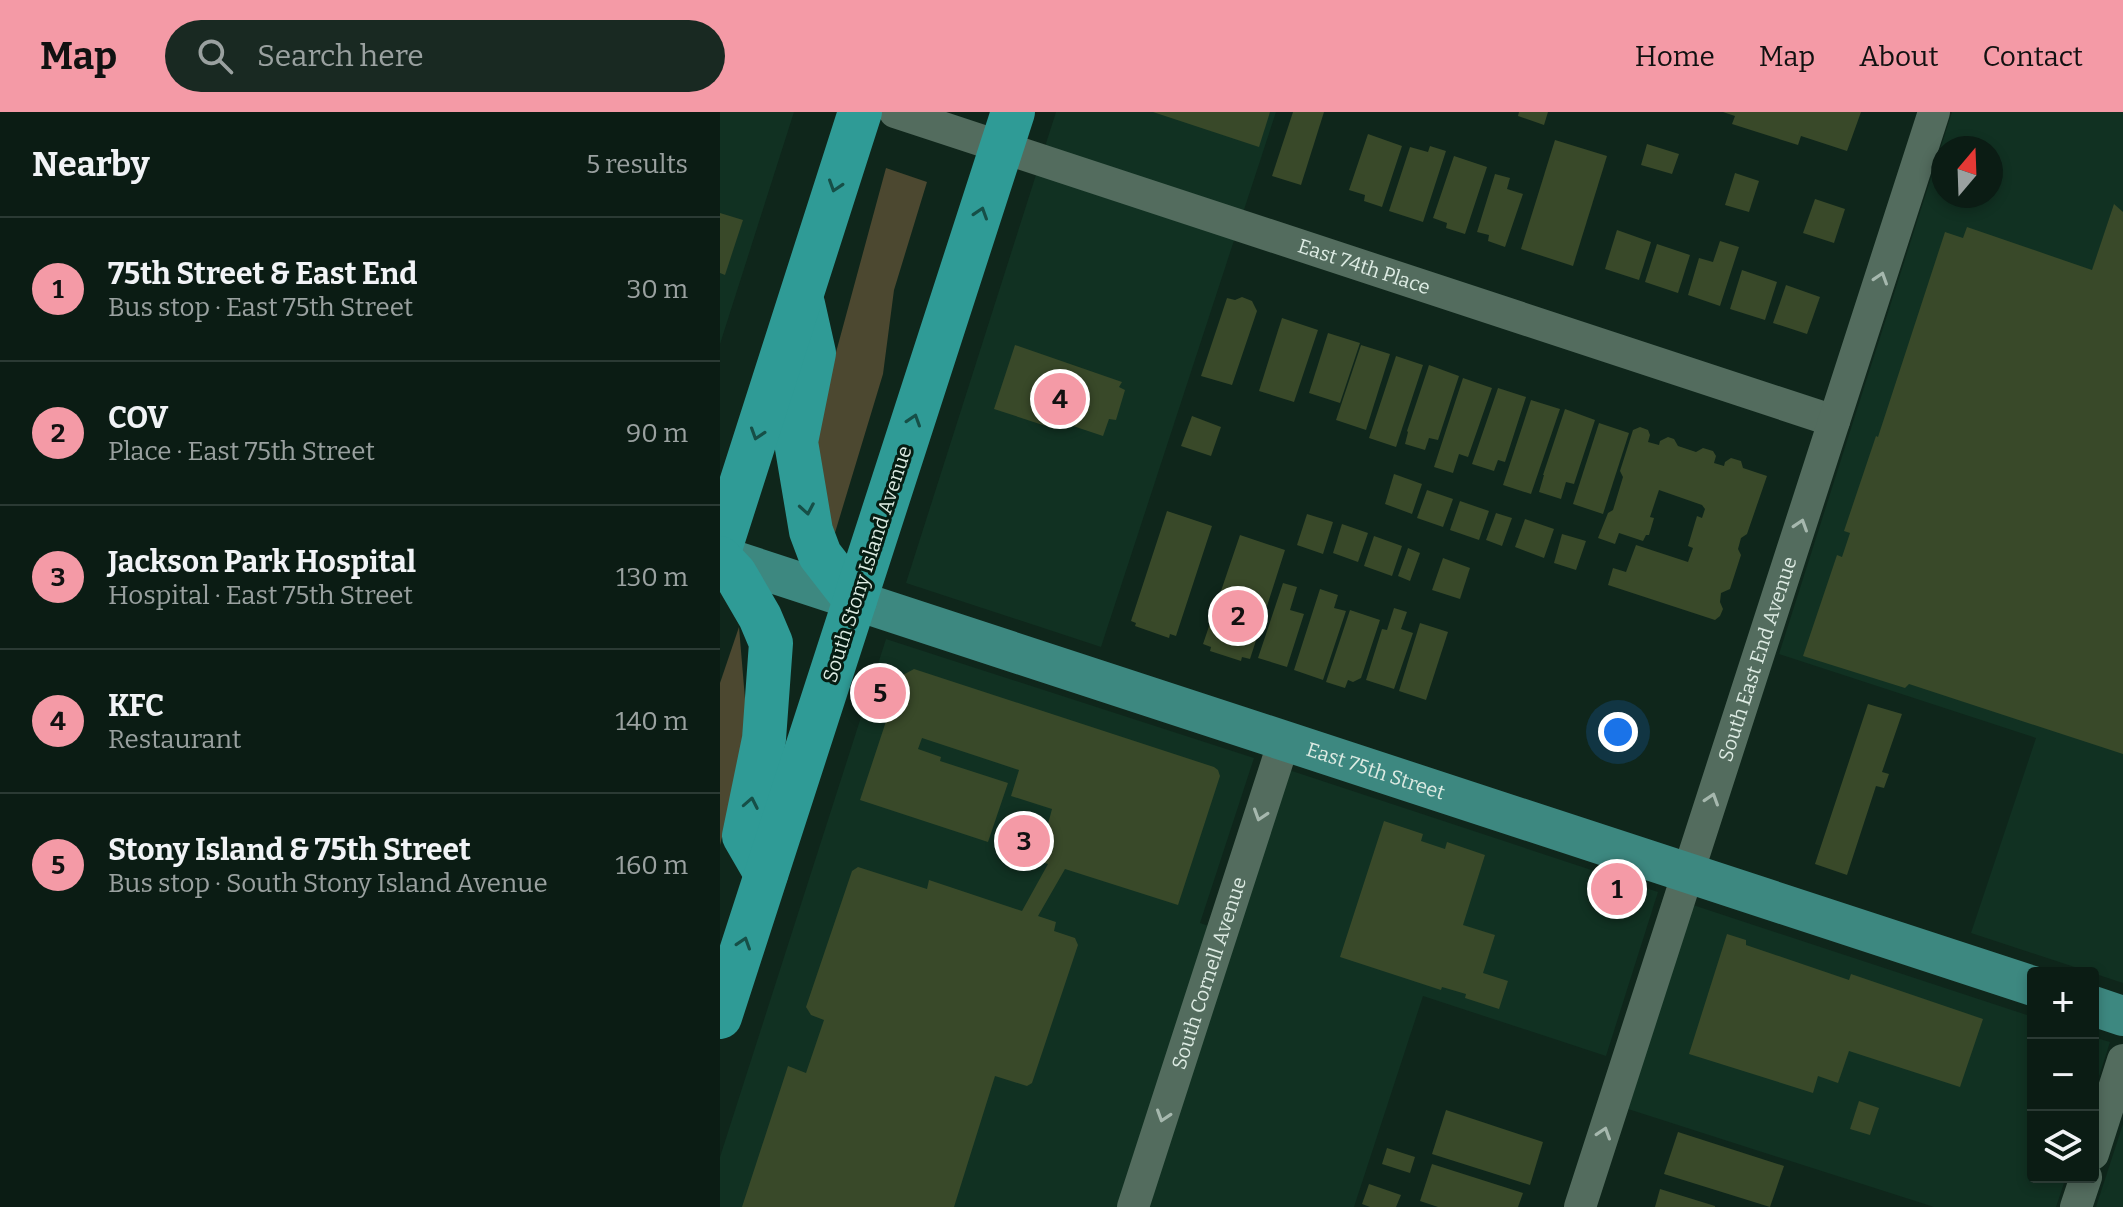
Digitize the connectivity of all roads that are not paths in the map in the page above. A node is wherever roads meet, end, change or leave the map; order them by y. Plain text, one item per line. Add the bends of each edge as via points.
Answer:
1 (860, 112) edge
2 (895, 112) edge
3 (1934, 112) edge
4 (1008, 130) edge
5 (801, 295) junction
6 (1834, 421) junction
7 (720, 549) edge
8 (720, 557) edge
9 (855, 600) junction
10 (1284, 741) junction
11 (1688, 873) junction
12 (766, 874) junction
13 (2027, 984) edge
14 (2099, 1008) edge
15 (2123, 1016) edge
16 (720, 1017) edge
17 (2123, 1060) edge
18 (2099, 1135) edge
19 (2084, 1183) edge
20 (1133, 1207) edge
21 (1580, 1207) edge
22 (2076, 1207) edge

1 -> 5 highway
2 - 4 street, East 74th Place
6 -> 3 street, South East End Avenue
4 - 6 street, East 74th Place
9 -> 4 highway, South Stony Island Avenue
5 -> 7 highway
5 -> 9 highway via 814,353 796,442 811,531 820,555
11 -> 6 street, South East End Avenue
8 - 9 main road, East 75th Street
12 -> 8 highway via 744,836 764,739 771,643 735,574
9 - 10 main road, East 75th Street
9 - 12 highway, South Stony Island Avenue
10 - 11 main road, East 75th Street
10 -> 20 street, South Cornell Avenue
11 - 13 main road, East 75th Street
21 -> 11 street, South East End Avenue
16 -> 12 highway, South Stony Island Avenue
14 - 15 main road
17 - 18 street
19 - 22 street

